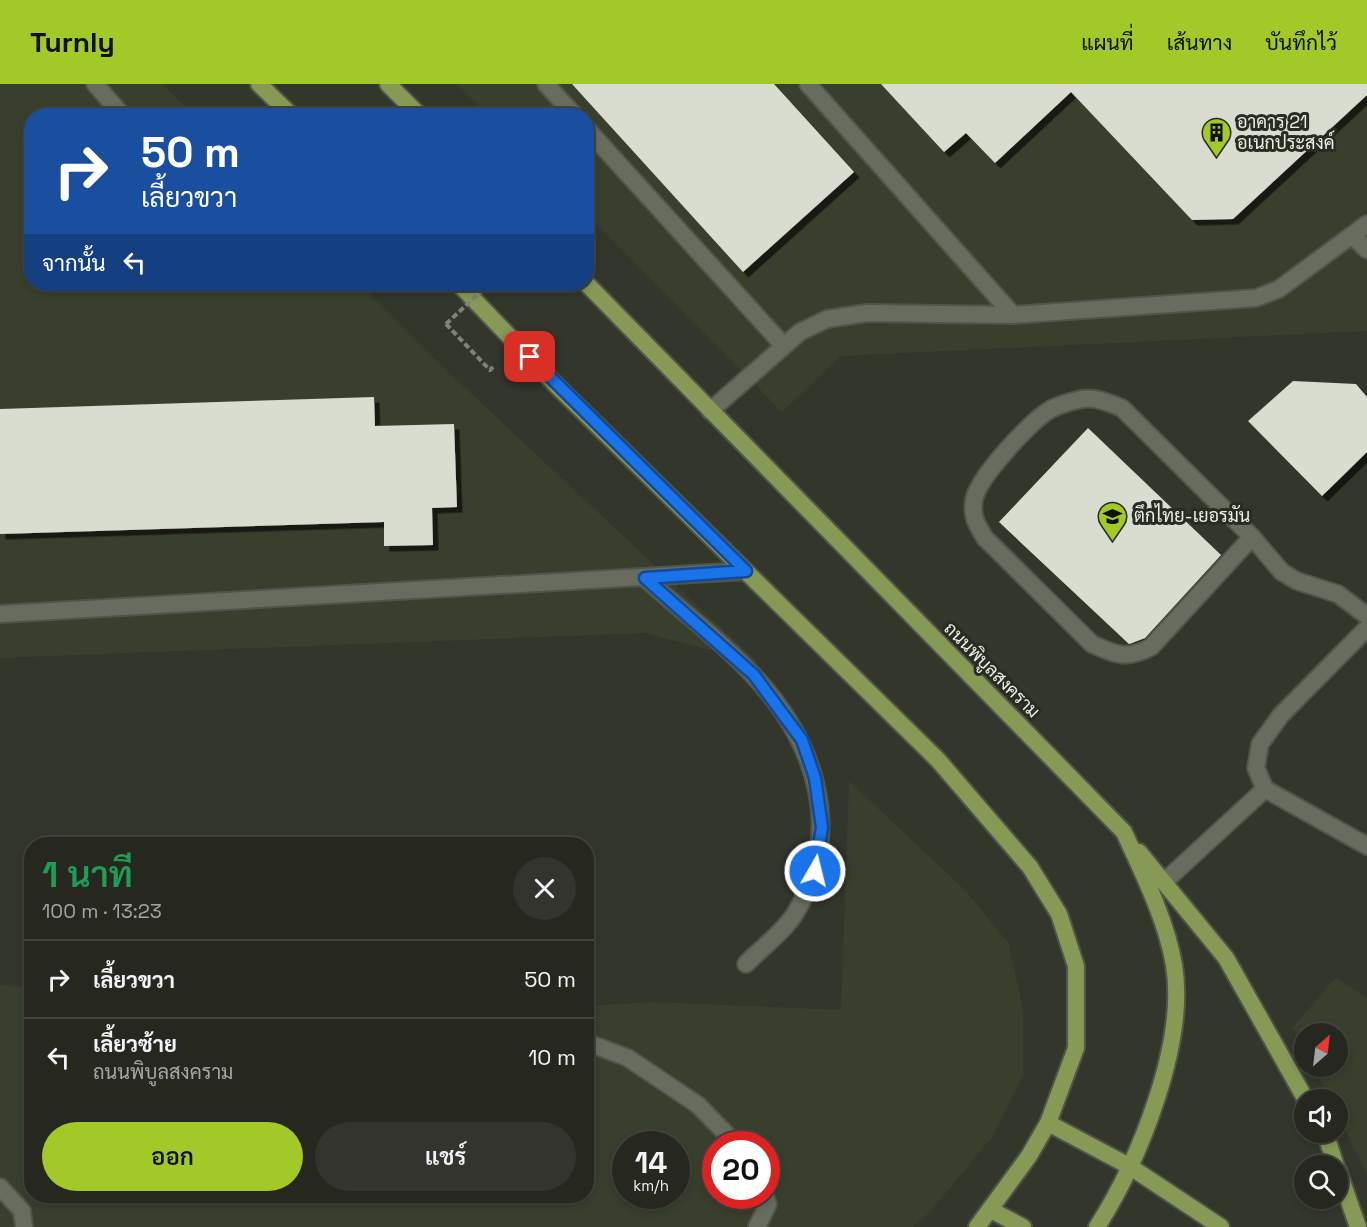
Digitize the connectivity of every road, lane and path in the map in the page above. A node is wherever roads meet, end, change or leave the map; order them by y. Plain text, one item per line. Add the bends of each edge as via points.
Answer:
1 (95, 84) edge
2 (259, 84) edge
3 (388, 84) edge
4 (546, 84) edge
5 (808, 84) edge
6 (116, 108) edge
7 (284, 108) edge
8 (412, 108) edge
9 (568, 108) edge
10 (594, 137) edge
11 (1367, 224) edge
12 (1352, 235) junction
13 (1367, 250) edge
14 (466, 291) edge
15 (481, 291) edge
16 (594, 291) edge
17 (1013, 315) junction
18 (784, 346) junction
19 (490, 370) dead end
20 (710, 411) junction
21 (1252, 537) junction
22 (746, 571) junction
23 (645, 578) junction
24 (0, 614) edge
25 (1367, 616) edge
26 (1367, 628) edge
27 (1265, 789) junction
28 (1124, 832) junction
29 (1367, 846) edge
30 (1164, 882) junction
31 (746, 964) dead end
32 (594, 1045) edge
33 (1300, 1089) edge
34 (1048, 1123) junction
35 (723, 1131) edge
36 (1129, 1166) junction
37 (0, 1187) edge
38 (1348, 1198) edge
39 (766, 1209) edge
40 (991, 1210) junction
41 (24, 1227) edge
42 (757, 1227) edge
43 (977, 1227) edge
44 (1023, 1227) edge
45 (1097, 1227) edge
46 (1221, 1227) edge
47 (1358, 1227) edge

1 - 6 lane
2 - 7 main road
3 - 8 main road
4 - 9 lane
5 - 17 lane
10 - 18 lane
11 - 12 lane
12 - 13 lane
12 - 17 lane via 1279,289 1256,298
14 - 22 main road
15 - 19 path, bridge via 446,324
16 - 20 main road, ถนนพิบูลสงคราม
17 - 18 lane via 867,313 827,319 800,332
18 - 20 lane
20 - 28 main road, ถนนพิบูลสงคราม
21 - 21 lane via 1122,408 1103,400 1083,399 1051,410 1010,446 983,478 974,499 974,521 985,538 1092,644 1115,654 1133,656 1151,647
21 - 25 lane via 1282,572 1338,594
22 - 23 lane
22 - 34 main road via 938,760 1030,867 1059,914 1076,966 1076,1048
23 - 24 lane
23 - 31 lane via 754,675 802,740 815,778 822,827 815,871 796,914
26 - 27 lane via 1281,715 1260,744 1256,768
27 - 29 lane
27 - 30 lane
28 - 30 main road
28 - 36 main road, ถนนพิบูลสงคราม via 1152,896 1174,965 1175,1018 1166,1071
30 - 33 main road via 1226,958
32 - 35 lane via 628,1058 698,1105
34 - 36 main road
34 - 40 main road
36 - 45 main road, ถนนพิบูลสงคราม
36 - 46 main road
37 - 41 lane via 22,1211
38 - 47 main road
39 - 42 lane
40 - 43 main road
40 - 44 main road

